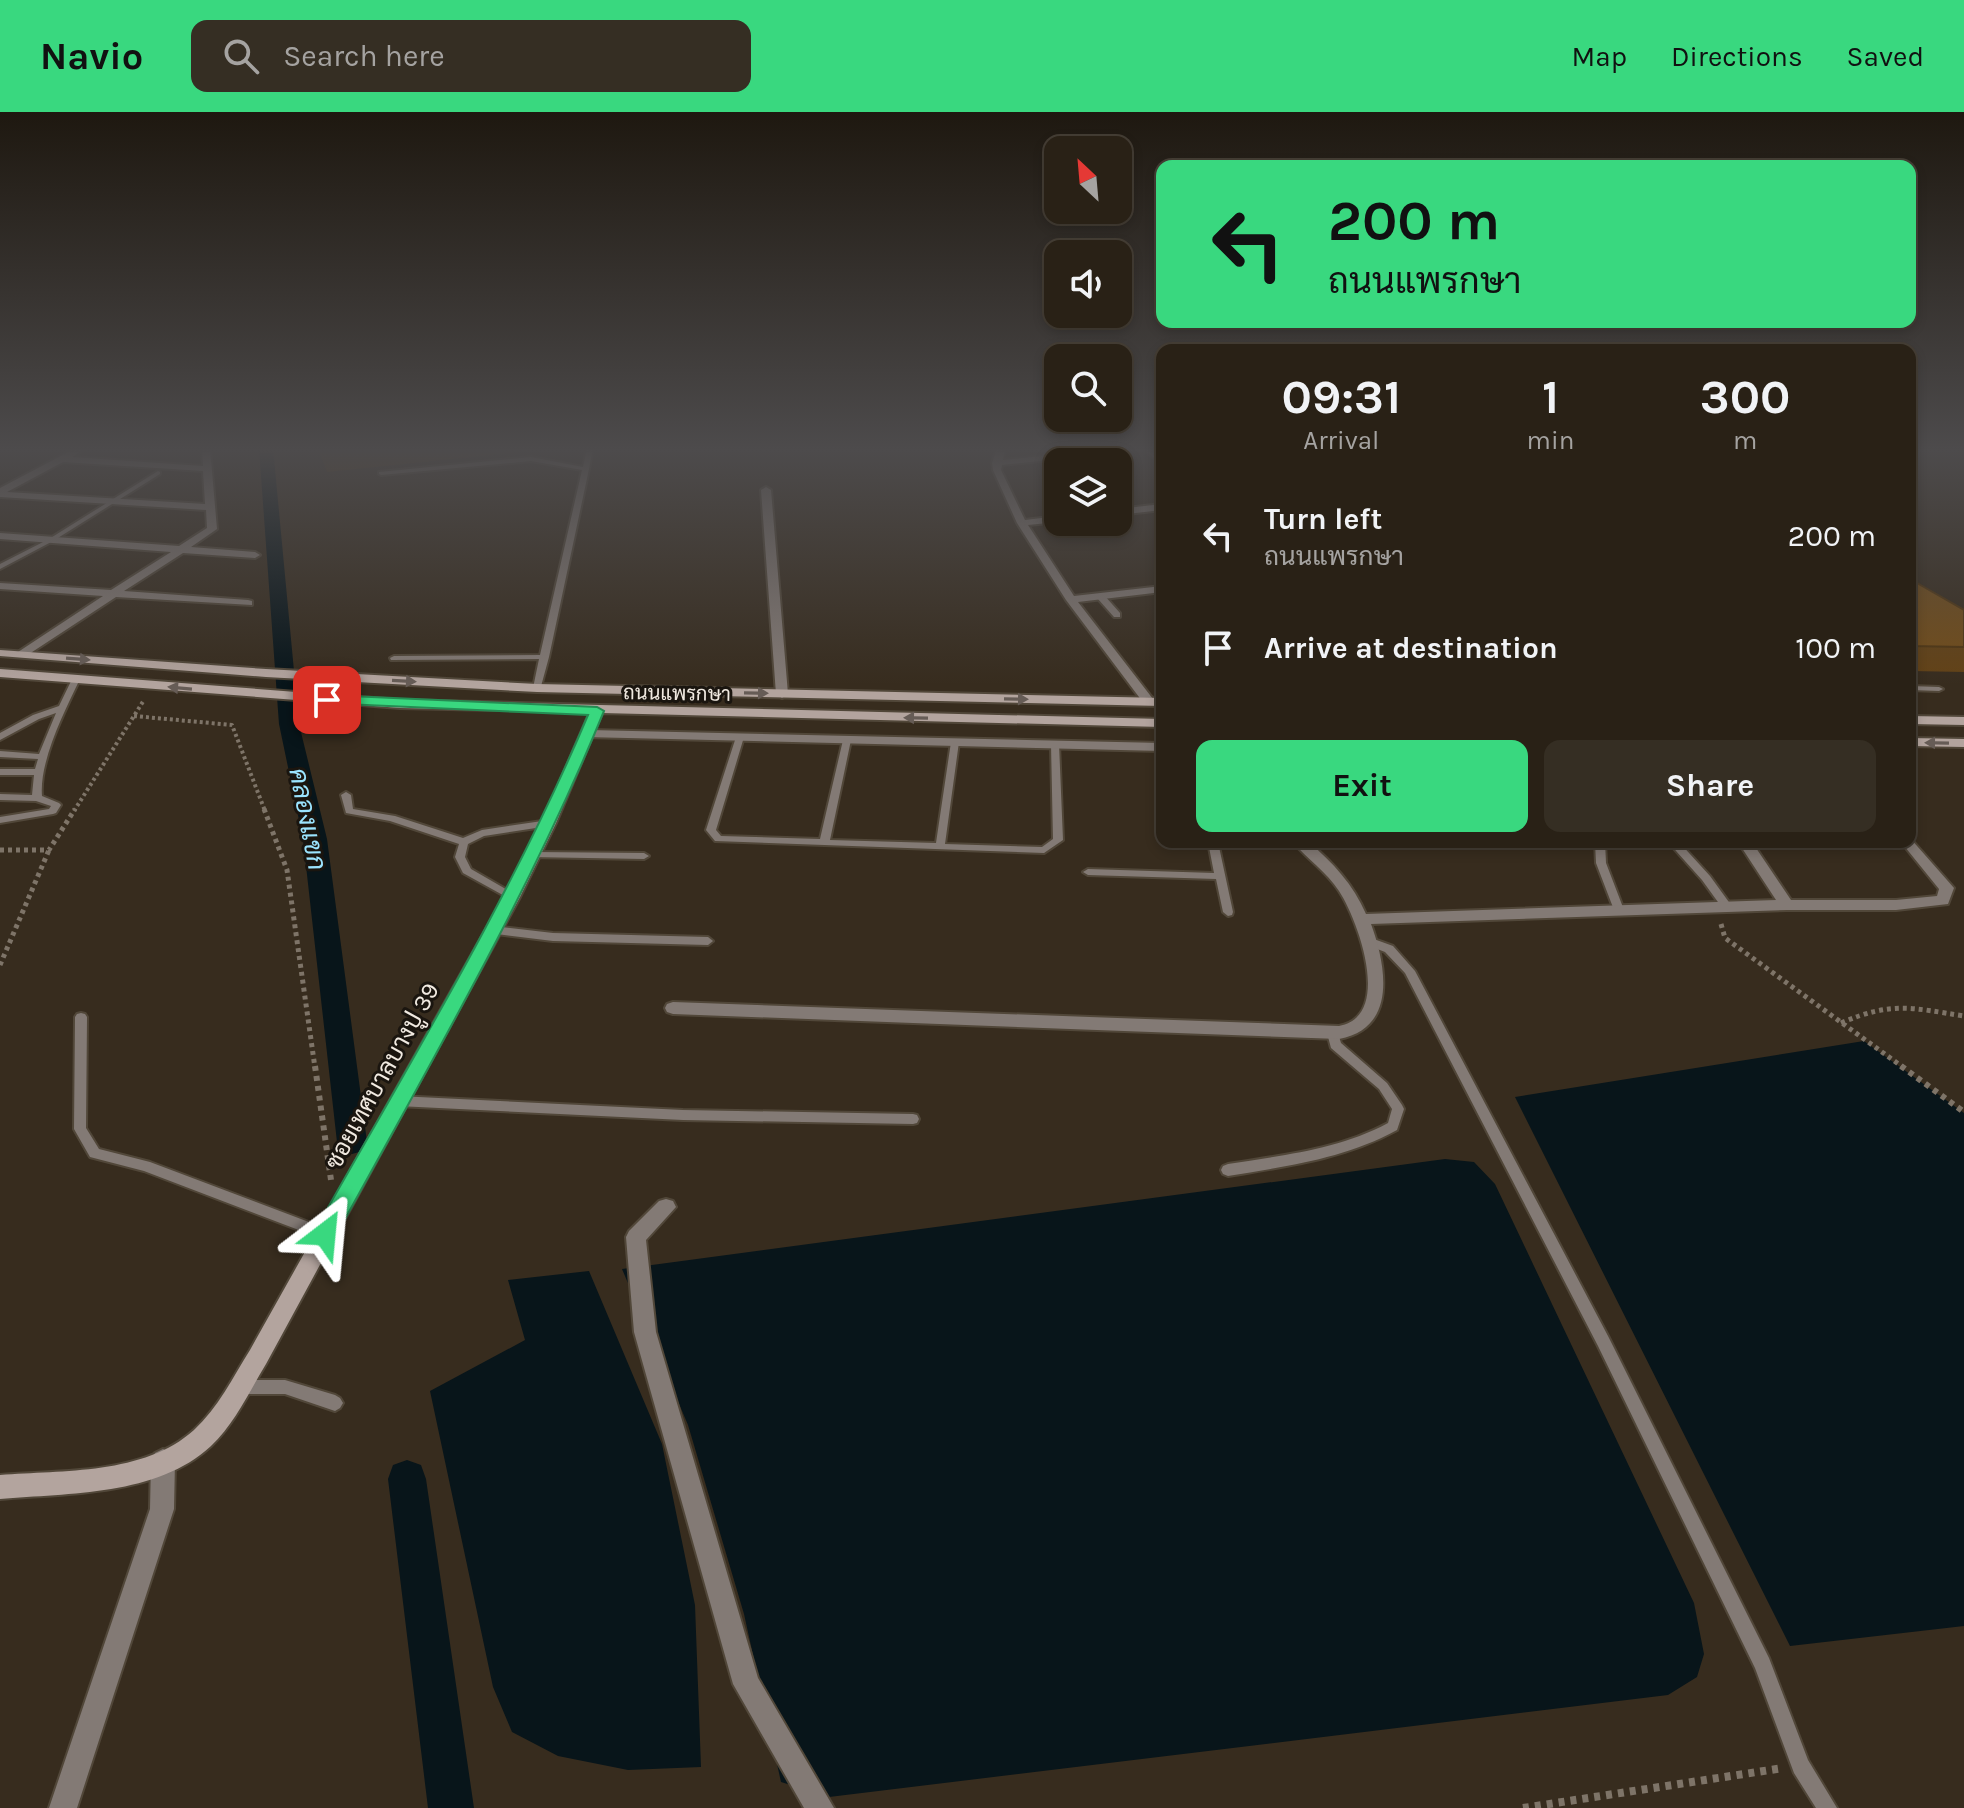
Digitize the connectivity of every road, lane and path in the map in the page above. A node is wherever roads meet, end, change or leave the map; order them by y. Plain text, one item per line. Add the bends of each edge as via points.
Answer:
1 (72, 527) edge
2 (212, 527) edge
3 (573, 527) edge
4 (769, 527) edge
5 (1025, 527) edge
6 (0, 536) edge
7 (51, 540) junction
8 (180, 551) junction
9 (255, 555) dead end
10 (0, 567) edge
11 (0, 586) edge
12 (1156, 590) edge
13 (114, 594) junction
14 (1101, 597) junction
15 (1071, 600) junction
16 (248, 603) dead end
17 (1117, 615) dead end
18 (0, 653) edge
19 (22, 654) junction
20 (545, 657) junction
21 (394, 658) dead end
22 (0, 673) edge
23 (76, 679) junction
24 (153, 686) junction
25 (537, 688) junction
26 (1916, 688) edge
27 (1939, 689) dead end
28 (782, 694) junction
29 (1156, 702) edge
30 (61, 708) junction
31 (597, 711) junction
32 (134, 716) junction
33 (1916, 720) edge
34 (1964, 721) edge
35 (1156, 723) edge
36 (1, 734) edge
37 (589, 734) junction
38 (740, 737) junction
39 (847, 740) junction
40 (955, 742) junction
41 (1916, 742) edge
42 (1964, 743) edge
43 (1055, 744) junction
44 (1156, 747) edge
45 (0, 754) edge
46 (44, 757) junction
47 (0, 772) edge
48 (40, 772) junction
49 (346, 795) dead end
50 (0, 797) edge
51 (37, 798) junction
52 (0, 820) edge
53 (549, 823) junction
54 (464, 842) junction
55 (824, 843) junction
56 (940, 847) junction
57 (1214, 848) edge
58 (1307, 848) edge
59 (1600, 848) edge
60 (1678, 848) edge
61 (1749, 848) edge
62 (1913, 848) edge
63 (0, 850) edge
64 (49, 850) junction
65 (534, 855) junction
66 (644, 856) dead end
67 (1088, 872) dead end
68 (1220, 876) junction
69 (512, 897) junction
70 (1787, 905) junction
71 (1722, 907) junction
72 (1619, 910) junction
73 (1228, 912) dead end
74 (1360, 919) junction
75 (493, 930) junction
76 (708, 941) dead end
77 (1371, 942) junction
78 (0, 965) edge
79 (673, 1008) dead end
80 (1964, 1016) edge
81 (81, 1017) dead end
82 (1841, 1023) junction
83 (1333, 1033) junction
84 (398, 1101) junction
85 (1964, 1112) edge
86 (913, 1119) dead end
87 (1228, 1170) dead end
88 (331, 1182) dead end
89 (666, 1207) dead end
90 (325, 1234) junction
91 (239, 1387) junction
92 (335, 1403) dead end
93 (163, 1461) junction
94 (0, 1487) edge
95 (1801, 1766) junction
96 (63, 1808) edge
97 (820, 1808) edge
98 (1523, 1808) edge
99 (1827, 1808) edge

1 - 7 lane
2 - 8 street
3 - 20 lane
4 - 28 street
5 - 15 street
6 - 7 street
7 - 8 street
7 - 10 lane
8 - 9 street
8 - 13 street
11 - 13 street
12 - 14 street
13 - 16 street
13 - 19 street
14 - 15 street
14 - 17 lane
15 - 29 street
18 - 19 main road, ถนนแพรกษา
19 -> 25 main road, ถนนแพรกษา
20 - 21 lane
20 - 25 lane
22 - 23 main road, ถนนแพรกษา
23 - 24 main road, ถนนแพรกษา
23 - 30 lane
31 -> 24 main road, ถนนแพรกษา via 327,700
24 - 32 path
25 -> 28 main road, ถนนแพรกษา
26 - 27 lane
28 -> 29 main road, ถนนแพรกษา
30 - 36 lane
30 - 46 lane
35 -> 31 main road, ถนนแพรกษา
31 - 37 main road, ซอยเทศบาลบางปู 39
32 - 64 path
32 - 88 path via 232,725 287,870
33 - 34 main road
37 - 38 street
37 - 53 main road, ซอยเทศบาลบางปู 39
38 - 39 street
38 - 55 lane via 711,830 714,836
39 - 40 street
39 - 55 lane
40 - 43 street
40 - 56 lane
42 -> 41 main road
43 - 44 street
43 - 56 lane via 1058,840 1051,847
45 - 46 lane
46 - 48 lane
47 - 48 lane
48 - 51 lane
49 - 54 lane via 349,811 392,818
50 - 51 lane
51 - 52 lane via 56,805 53,811
53 - 54 lane via 482,833
53 - 65 main road, ซอยเทศบาลบางปู 39
54 - 69 lane via 460,857 467,871
55 - 56 lane
57 - 68 lane
58 - 74 street via 1347,890
59 - 72 lane
60 - 71 lane via 1706,878
61 - 70 street
62 - 70 street via 1947,888 1943,900
63 - 64 path
64 - 78 path
65 - 66 lane
65 - 69 main road, ซอยเทศบาลบางปู 39
67 - 68 lane
68 - 73 lane
69 - 75 main road, ซอยเทศบาลบางปู 39
70 - 71 street
71 - 72 street
71 - 82 path via 1725,938
72 - 74 street
74 - 77 street
75 - 76 lane
75 - 84 main road, ซอยเทศบาลบางปู 39
77 - 83 street via 1377,983 1367,1017 1354,1029
77 - 95 lane via 1389,949 1409,971 1603,1341 1763,1664
79 - 83 street
80 - 82 path via 1900,1006
81 - 90 lane via 80,1129 95,1153 145,1166
82 - 85 path
83 - 87 lane via 1335,1045 1383,1086 1398,1109 1393,1126 1370,1141
84 - 86 lane via 683,1115
84 - 90 main road, ซอยเทศบาลบางปู 39
89 - 97 street via 636,1237 645,1332 746,1684
90 - 91 main road, ซอยเทศบาลบางปู 39
91 - 92 lane via 285,1387
91 - 93 main road, ซอยเทศบาลบางปู 39 via 193,1445
93 - 94 main road, ซอยเทศบาลบางปู 39 via 127,1475
93 - 96 street via 162,1509
95 - 98 path
95 - 99 lane

